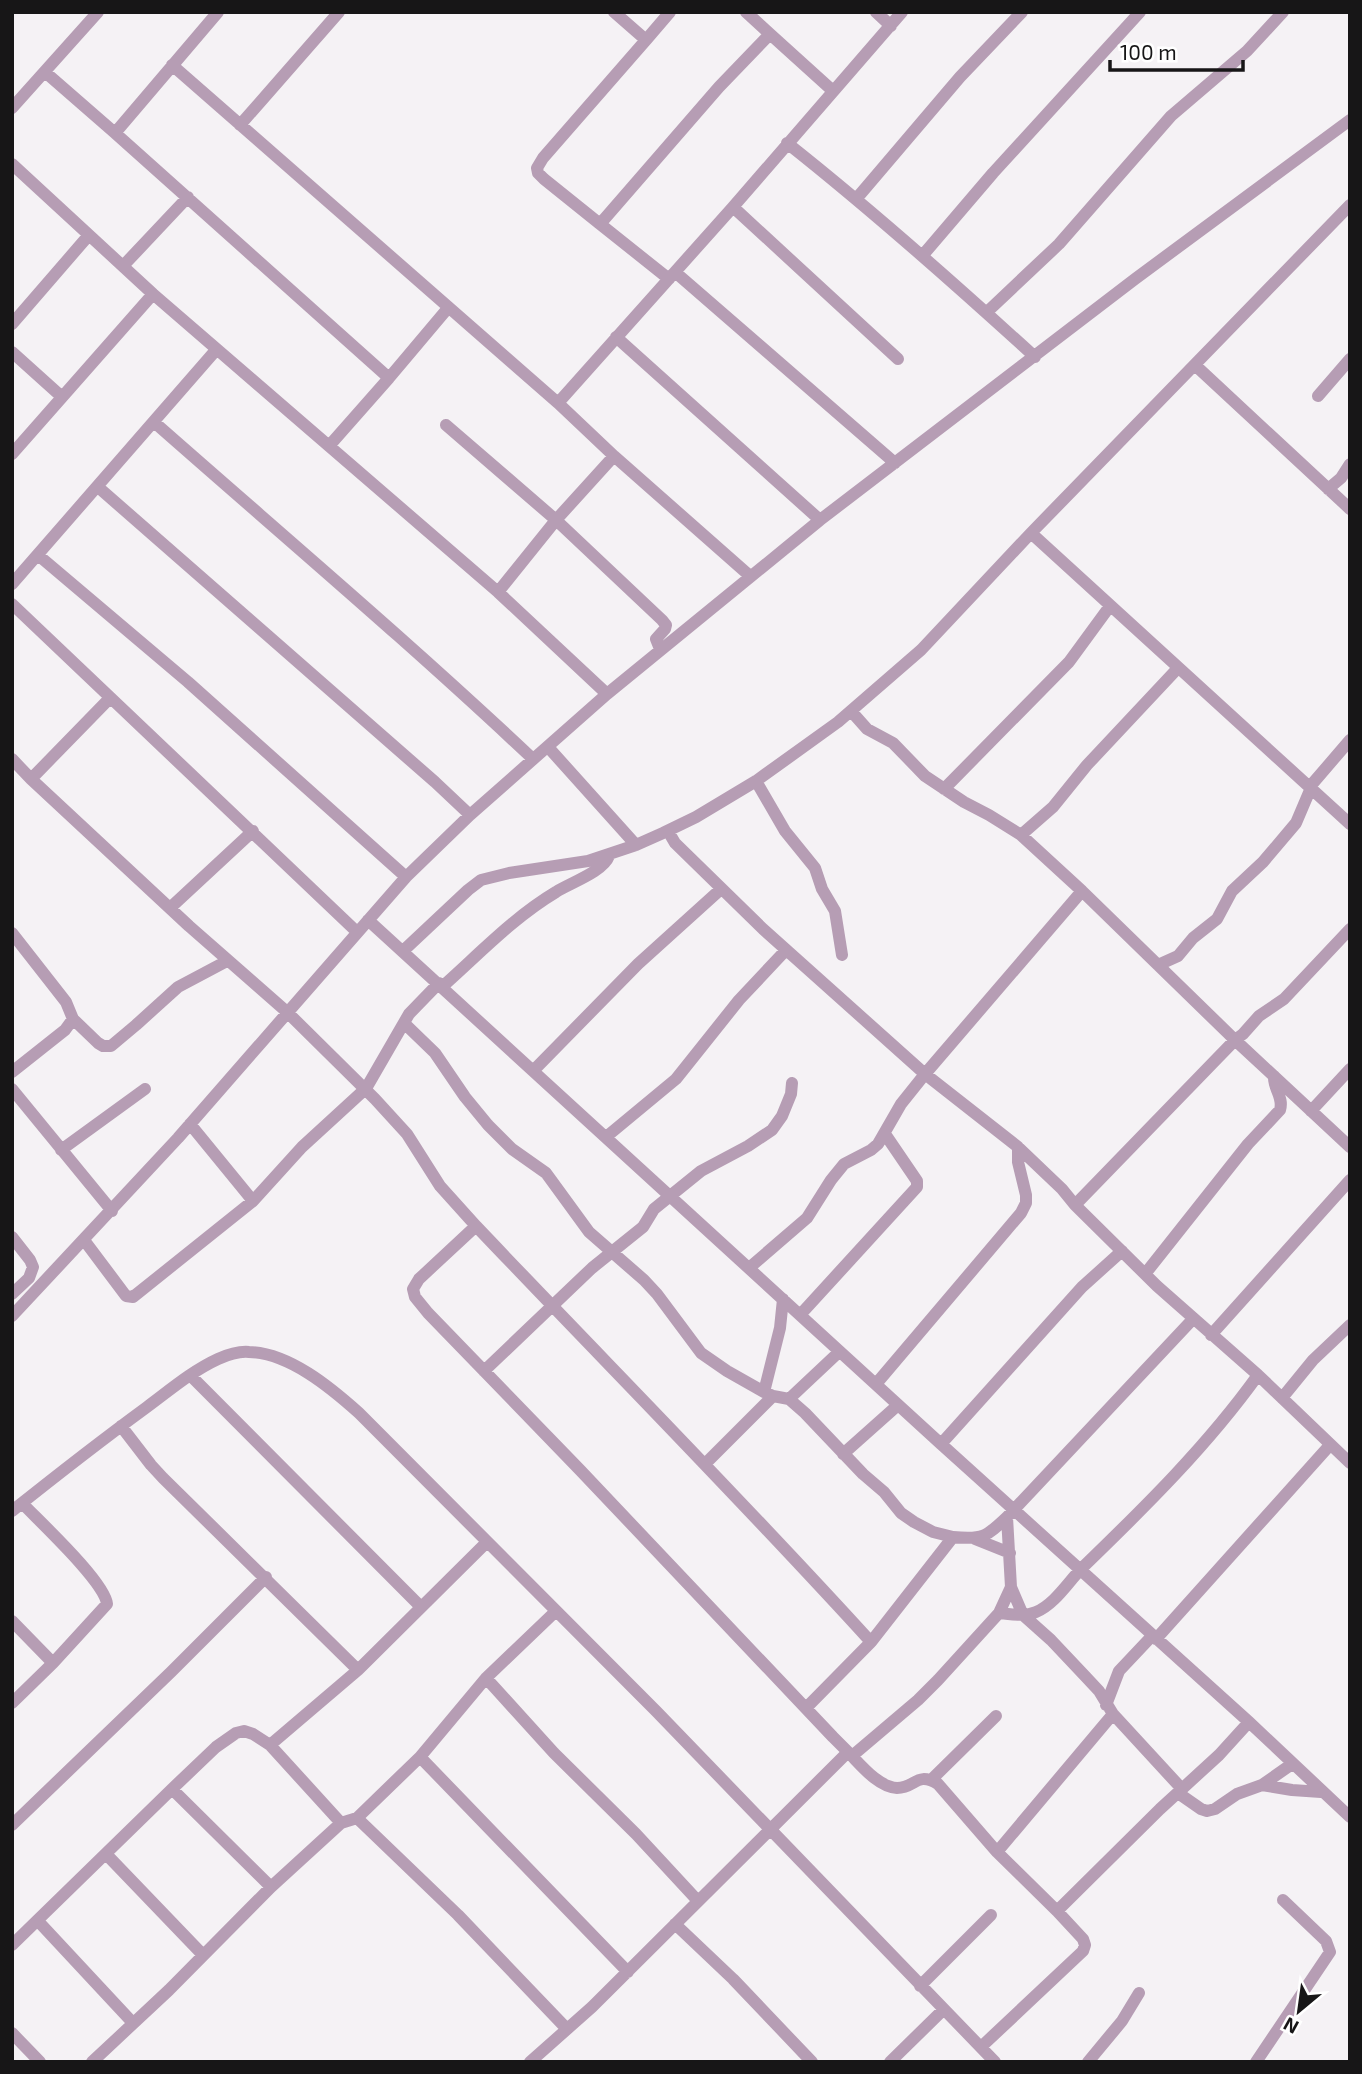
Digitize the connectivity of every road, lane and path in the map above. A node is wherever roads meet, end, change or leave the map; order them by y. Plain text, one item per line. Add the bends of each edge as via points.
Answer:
1 (98, 12) edge
2 (218, 12) edge
3 (339, 12) edge
4 (614, 12) edge
5 (670, 12) edge
6 (746, 12) edge
7 (876, 12) edge
8 (902, 12) edge
9 (1022, 12) edge
10 (1140, 12) edge
11 (1283, 12) edge
12 (891, 26) junction
13 (770, 34) junction
14 (646, 40) junction
15 (172, 65) junction
16 (46, 72) junction
17 (833, 91) junction
18 (12, 108) edge
19 (1350, 120) edge
20 (240, 125) junction
21 (115, 133) junction
22 (787, 143) junction
23 (12, 164) edge
24 (188, 197) junction
25 (857, 198) junction
26 (733, 207) junction
27 (1348, 210) edge
28 (600, 224) junction
29 (89, 235) junction
30 (923, 254) junction
31 (123, 266) junction
32 (672, 276) junction
33 (153, 294) junction
34 (448, 308) junction
35 (986, 312) junction
36 (12, 324) edge
37 (616, 337) junction
38 (216, 350) junction
39 (12, 352) edge
40 (1035, 357) junction
41 (898, 359) dead end
42 (1350, 359) edge
43 (1196, 366) junction
44 (389, 378) junction
45 (1318, 396) dead end
46 (62, 397) junction
47 (558, 403) junction
48 (154, 422) junction
49 (446, 425) dead end
50 (329, 446) junction
51 (12, 454) edge
52 (614, 456) junction
53 (895, 463) junction
54 (1350, 464) edge
55 (97, 486) junction
56 (1328, 489) junction
57 (1350, 509) edge
58 (556, 520) junction
59 (820, 520) junction
60 (1031, 533) junction
61 (38, 555) junction
62 (750, 576) junction
63 (12, 584) edge
64 (498, 592) junction
65 (12, 604) edge
66 (1110, 606) junction
67 (660, 649) junction
68 (1178, 668) junction
69 (607, 694) junction
70 (110, 698) junction
71 (851, 711) junction
72 (1350, 740) edge
73 (548, 747) junction
74 (12, 759) edge
75 (533, 759) junction
76 (31, 779) junction
77 (756, 781) junction
78 (1310, 788) junction
79 (944, 789) junction
80 (470, 815) junction
81 (1350, 824) edge
82 (253, 831) junction
83 (668, 831) junction
84 (1021, 835) junction
85 (636, 845) junction
86 (609, 855) junction
87 (406, 877) junction
88 (721, 889) junction
89 (1082, 891) junction
90 (170, 908) junction
91 (369, 920) junction
92 (1350, 929) edge
93 (357, 932) junction
94 (12, 933) edge
95 (786, 950) junction
96 (403, 951) junction
97 (842, 956) dead end
98 (227, 961) junction
99 (1158, 965) junction
100 (441, 984) junction
101 (287, 1012) junction
102 (73, 1019) junction
103 (404, 1023) junction
104 (1235, 1040) junction
105 (1350, 1069) edge
106 (12, 1072) edge
107 (533, 1072) junction
108 (925, 1074) junction
109 (1274, 1076) junction
110 (792, 1083) dead end
111 (12, 1089) edge
112 (145, 1089) dead end
113 (365, 1089) junction
114 (1311, 1111) junction
115 (190, 1124) junction
116 (885, 1134) junction
117 (606, 1138) junction
118 (1018, 1147) junction
119 (1350, 1147) edge
120 (61, 1150) junction
121 (1350, 1180) edge
122 (672, 1197) junction
123 (253, 1201) junction
124 (1075, 1205) junction
125 (112, 1211) junction
126 (476, 1226) junction
127 (12, 1237) edge
128 (84, 1240) junction
129 (1122, 1251) junction
130 (611, 1252) junction
131 (749, 1268) junction
132 (1145, 1274) junction
133 (12, 1294) edge
134 (783, 1298) junction
135 (552, 1306) junction
136 (800, 1315) junction
137 (12, 1316) edge
138 (1193, 1319) junction
139 (1350, 1325) edge
140 (1211, 1335) junction
141 (839, 1352) junction
142 (484, 1371) junction
143 (190, 1375) junction
144 (1258, 1375) junction
145 (876, 1384) junction
146 (769, 1394) junction
147 (1282, 1398) junction
148 (789, 1399) junction
149 (898, 1405) junction
150 (121, 1426) junction
151 (941, 1444) junction
152 (1330, 1445) junction
153 (843, 1454) junction
154 (1350, 1462) edge
155 (705, 1464) junction
156 (17, 1507) edge
157 (1011, 1513) junction
158 (953, 1537) junction
159 (975, 1539) junction
160 (487, 1542) junction
161 (1010, 1553) junction
162 (1080, 1570) junction
163 (266, 1577) junction
164 (1011, 1587) junction
165 (421, 1606) junction
166 (555, 1612) junction
167 (999, 1613) junction
168 (1023, 1615) junction
169 (12, 1621) edge
170 (1154, 1638) junction
171 (871, 1642) junction
172 (53, 1663) junction
173 (358, 1670) junction
174 (486, 1678) junction
175 (12, 1703) edge
176 (806, 1708) junction
177 (1110, 1709) junction
178 (996, 1716) dead end
179 (1249, 1723) junction
180 (271, 1745) junction
181 (850, 1754) junction
182 (421, 1757) junction
183 (1292, 1765) junction
184 (931, 1780) junction
185 (1262, 1785) junction
186 (172, 1789) junction
187 (1180, 1791) junction
188 (1321, 1792) junction
189 (357, 1818) junction
190 (1350, 1818) edge
191 (341, 1823) junction
192 (12, 1825) edge
193 (770, 1831) junction
194 (997, 1852) junction
195 (106, 1854) junction
196 (271, 1887) junction
197 (1283, 1900) dead end
198 (698, 1901) junction
199 (1058, 1911) junction
200 (991, 1915) dead end
201 (38, 1921) junction
202 (675, 1924) junction
203 (12, 1945) edge
204 (203, 1955) junction
205 (628, 1972) junction
206 (920, 1986) junction
207 (1139, 1993) dead end
208 (943, 2010) junction
209 (133, 2023) junction
210 (566, 2028) junction
211 (12, 2034) edge
212 (981, 2047) junction
213 (40, 2062) edge
214 (92, 2062) edge
215 (530, 2062) edge
216 (812, 2062) edge
217 (890, 2062) edge
218 (995, 2062) edge
219 (1088, 2062) edge
220 (1256, 2062) edge

1 - 16 street
2 - 15 street
3 - 20 street
4 - 14 street
5 - 14 street
6 - 13 street
7 - 12 street
8 - 12 street
9 - 25 street
10 - 30 street
11 - 35 street via 1247,51 1171,116 1059,244
12 - 17 street
13 - 17 street
13 - 28 street
14 - 28 street via 537,168 544,179
15 - 20 street
15 - 21 street
16 - 18 street
16 - 21 street
17 - 22 street
19 - 40 street
20 - 34 street
21 - 24 street
22 - 25 street
22 - 26 street
23 - 29 street
24 - 31 street
24 - 44 street
25 - 30 street
26 - 32 street
26 - 41 street
27 - 43 street
28 - 32 street
29 - 31 street
29 - 36 street
30 - 35 street
31 - 33 street
32 - 37 street
32 - 53 street
33 - 38 street
33 - 46 street
34 - 44 street
34 - 47 street
35 - 40 street
37 - 47 street
37 - 59 street
38 - 48 street
38 - 50 street
39 - 46 street
40 - 53 street
42 - 45 street
43 - 56 street
43 - 60 street
44 - 50 street
46 - 51 street
47 - 52 street
48 - 55 street
48 - 75 street
49 - 58 street
50 - 64 street
52 - 58 street
52 - 62 street
53 - 59 street
54 - 56 street
55 - 61 street
55 - 80 street
56 - 57 street
58 - 64 street
58 - 67 street via 664,622 665,629 656,639
59 - 62 street
60 - 66 street
60 - 71 street via 920,650
61 - 63 street
61 - 87 street
62 - 67 street
64 - 69 street
65 - 70 street
66 - 68 street
66 - 79 street via 1069,662
67 - 69 street
68 - 78 street
68 - 84 street via 1053,807
69 - 73 street
70 - 76 street
70 - 82 street
71 - 77 street
71 - 79 street via 867,729 893,743
72 - 78 street
73 - 75 street
73 - 85 street
74 - 76 street
75 - 80 street
76 - 90 street
77 - 83 street
77 - 97 street via 785,831 815,868 835,911
78 - 81 street
78 - 99 street via 1296,823 1231,891 1217,919 1178,956
79 - 84 street
80 - 87 street
82 - 90 street
82 - 93 street
83 - 85 street
83 - 88 street
84 - 89 street
85 - 86 street
86 - 96 street via 481,880
86 - 100 street via 599,868 530,909
87 - 91 street
88 - 95 street
88 - 107 street via 638,964
89 - 99 street
89 - 108 street
90 - 98 street
91 - 93 street
91 - 96 street
92 - 104 street via 1284,999
93 - 101 street
94 - 102 street via 66,1002
95 - 108 street
95 - 117 street via 676,1079
96 - 100 street
98 - 101 street
98 - 102 street via 178,987 111,1046 98,1043
99 - 104 street
100 - 103 street via 414,1007
100 - 107 street
101 - 113 street
101 - 115 street
102 - 106 street
103 - 113 street
103 - 130 street via 435,1053 488,1125 546,1173 589,1232
104 - 109 street
104 - 124 street
105 - 114 street
107 - 117 street
108 - 116 street
108 - 118 street
109 - 114 street
109 - 132 street via 1280,1110
110 - 122 street via 782,1116 772,1130 701,1171
111 - 120 street
112 - 120 street
113 - 123 street via 302,1147
113 - 126 street via 407,1134 440,1186
114 - 119 street
115 - 123 street
115 - 125 street
116 - 131 street via 874,1148 844,1164 807,1218
116 - 136 street via 917,1187
117 - 122 street
118 - 124 street
118 - 145 street via 1026,1195 1021,1213
120 - 125 street
121 - 140 street
122 - 130 street
122 - 131 street
123 - 128 street via 131,1298
124 - 129 street
125 - 128 street
126 - 135 street
126 - 142 street via 419,1279 413,1293
127 - 133 street via 33,1268
128 - 137 street
129 - 132 street
129 - 151 street via 1073,1297
130 - 135 street
130 - 146 street via 657,1293 701,1353
131 - 134 street
132 - 138 street
134 - 136 street
134 - 146 street
135 - 142 street
135 - 155 street
136 - 141 street
138 - 140 street
138 - 157 street
139 - 147 street
140 - 144 street
141 - 145 street
141 - 148 street
142 - 176 street
143 - 150 street
143 - 160 street via 218,1359 250,1352 277,1358 306,1373 359,1413
143 - 165 street
144 - 147 street
144 - 162 street via 1206,1443
145 - 149 street
146 - 148 street
146 - 155 street
147 - 152 street
148 - 153 street
149 - 151 street
149 - 153 street
150 - 156 street
150 - 163 street via 151,1465
151 - 157 street
152 - 154 street
152 - 170 street
153 - 158 street via 901,1513
155 - 171 street
156 - 172 street via 93,1579 107,1599 104,1609
157 - 159 street
157 - 161 street
157 - 162 street
158 - 159 street
158 - 171 street
159 - 161 street
160 - 165 street
160 - 166 street
161 - 164 street
162 - 168 street via 1044,1608
162 - 170 street
163 - 173 street
163 - 192 street
164 - 167 street
164 - 168 street
165 - 173 street
166 - 174 street
166 - 193 street
167 - 168 street
167 - 181 street via 918,1700
168 - 177 street via 1099,1691
169 - 172 street
170 - 177 street via 1119,1671
170 - 179 street
171 - 176 street
172 - 175 street
173 - 180 street
174 - 182 street
174 - 198 street
176 - 181 street
177 - 187 street
177 - 194 street
178 - 184 street
179 - 183 street
179 - 187 street
180 - 186 street via 253,1734 236,1733
180 - 191 street
181 - 184 street via 887,1786
181 - 193 street
182 - 189 street
182 - 205 street
183 - 185 street
183 - 188 street
184 - 194 street via 944,1789
185 - 187 street via 1207,1811
185 - 188 street
186 - 195 street
186 - 196 street
187 - 199 street
188 - 190 street
189 - 191 street
189 - 210 street
191 - 196 street
193 - 198 street
193 - 206 street
194 - 199 street
195 - 201 street
195 - 204 street
196 - 204 street
197 - 220 street via 1326,1941 1330,1952
198 - 202 street
199 - 212 street via 1083,1939 1083,1951
200 - 206 street
201 - 203 street
201 - 209 street
202 - 205 street
202 - 216 street
204 - 209 street
205 - 210 street
206 - 208 street
207 - 219 street
208 - 212 street
208 - 217 street
209 - 214 street
210 - 215 street
211 - 213 street
212 - 218 street

